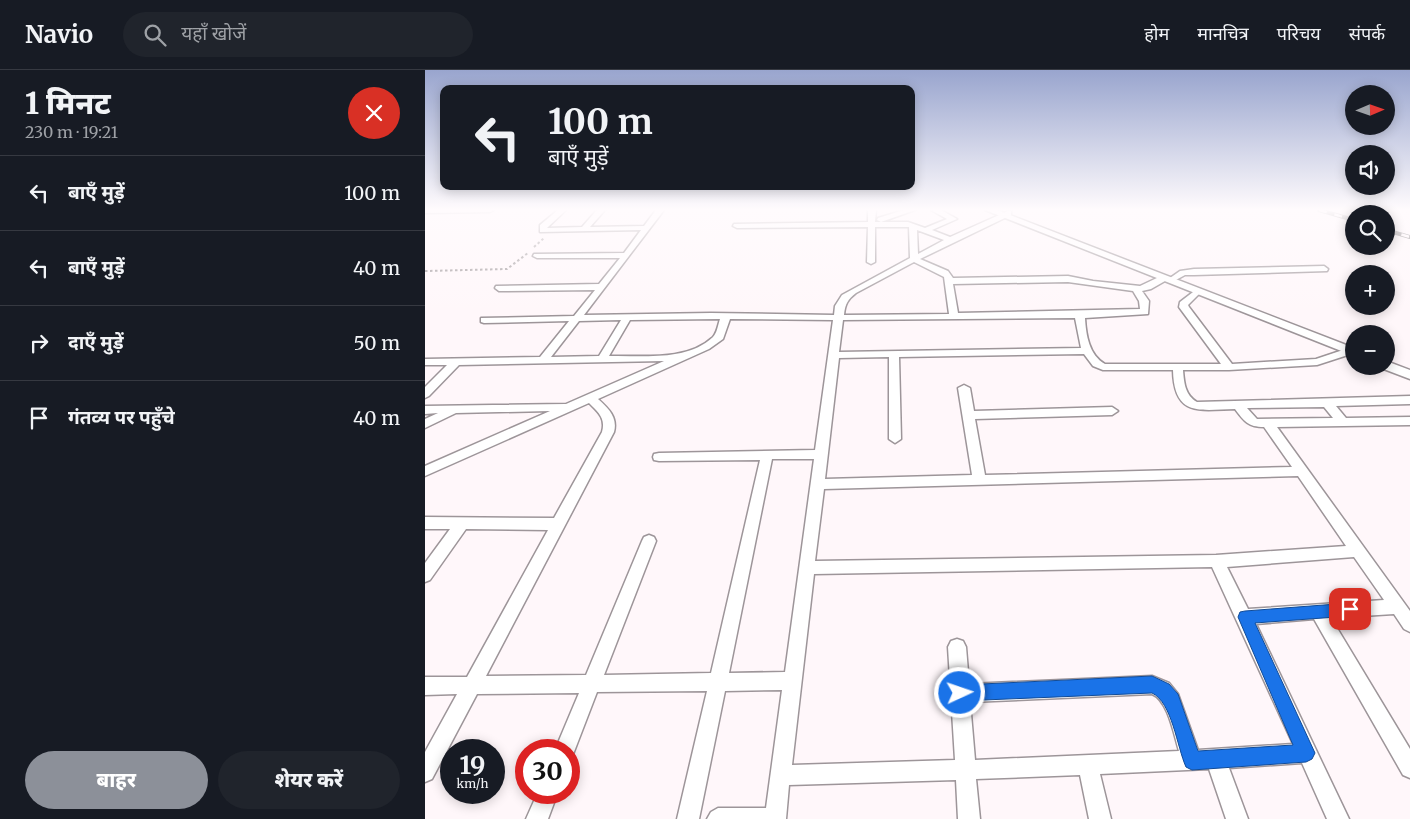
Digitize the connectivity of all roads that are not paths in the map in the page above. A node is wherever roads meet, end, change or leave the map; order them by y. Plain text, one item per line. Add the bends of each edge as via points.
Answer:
1 (633, 245) edge
2 (871, 245) edge
3 (914, 245) edge
4 (941, 245) edge
5 (1081, 245) edge
6 (1089, 245) edge
7 (625, 255) junction
8 (537, 256) dead end
9 (914, 259) junction
10 (871, 262) dead end
11 (1324, 269) dead end
12 (1175, 278) junction
13 (1162, 279) junction
14 (950, 281) junction
15 (602, 287) junction
16 (499, 288) dead end
17 (1135, 288) junction
18 (1197, 292) junction
19 (955, 315) junction
20 (1080, 315) junction
21 (726, 316) junction
22 (838, 317) junction
23 (577, 318) junction
24 (627, 318) junction
25 (485, 320) dead end
26 (1345, 347) edge
27 (1345, 347) edge
28 (1088, 351) junction
29 (1345, 352) edge
30 (894, 354) junction
31 (833, 355) junction
32 (680, 358) junction
33 (602, 359) junction
34 (543, 360) junction
35 (457, 361) junction
36 (425, 362) edge
37 (1395, 362) edge
38 (1178, 366) junction
39 (1229, 367) junction
40 (1410, 368) edge
41 (1395, 369) edge
42 (1410, 375) edge
43 (964, 388) dead end
44 (425, 394) edge
45 (590, 397) junction
46 (1410, 400) edge
47 (1327, 403) junction
48 (1237, 405) junction
49 (570, 406) junction
50 (458, 409) junction
51 (425, 410) edge
52 (1112, 411) dead end
53 (968, 415) junction
54 (1410, 421) edge
55 (1343, 422) junction
56 (1268, 423) junction
57 (425, 424) edge
58 (895, 439) dead end
59 (821, 454) junction
60 (767, 455) junction
61 (659, 457) dead end
62 (425, 471) edge
63 (1303, 471) junction
64 (979, 479) junction
65 (817, 484) junction
66 (425, 522) edge
67 (462, 523) junction
68 (559, 524) junction
69 (649, 541) dead end
70 (1358, 552) junction
71 (1216, 561) junction
72 (806, 568) junction
73 (425, 575) edge
74 (1398, 607) junction
75 (1317, 611) junction
76 (1245, 617) junction
77 (1410, 624) edge
78 (957, 647) dead end
79 (792, 681) junction
80 (719, 683) junction
81 (591, 685) junction
82 (425, 686) edge
83 (472, 686) junction
84 (960, 693) junction
85 (569, 739) edge
86 (1306, 753) junction
87 (1215, 759) junction
88 (1192, 761) junction
89 (1088, 765) junction
90 (1410, 768) edge
91 (964, 770) junction
92 (425, 772) edge
93 (780, 775) junction
94 (543, 804) edge
95 (775, 818) edge
96 (537, 819) edge
97 (688, 819) edge
98 (718, 819) edge
99 (969, 819) edge
100 (1100, 819) edge
101 (1237, 819) edge
102 (1338, 819) edge

1 - 7 street
2 - 10 street
3 - 9 street
4 - 9 street
5 - 13 street
6 - 12 street
7 - 8 street
7 - 15 street
9 - 14 street via 945,273
9 - 22 street via 845,297
11 - 12 street via 1194,272
12 - 26 street
13 - 17 street via 1148,287
13 - 18 street
14 - 17 street via 1068,279
14 - 19 street
15 - 16 street
15 - 23 street
17 - 20 street via 1144,301 1145,312
18 - 27 street
18 - 39 street via 1183,304 1184,307
19 - 20 street
19 - 22 street
20 - 28 street via 1082,336
21 - 22 street
21 - 24 street
21 - 32 street via 719,338
22 - 31 street
23 - 24 street
23 - 25 street
23 - 34 street
24 - 33 street
28 - 30 street
28 - 38 street via 1095,363 1103,367
29 - 39 street via 1317,362
30 - 31 street
30 - 58 street
31 - 59 street
32 - 33 street
32 - 45 street
33 - 34 street
34 - 35 street
35 - 36 street
35 - 44 street
37 - 40 street
38 - 39 street
38 - 48 street via 1180,390 1190,404
41 - 42 street
43 - 53 street
45 - 49 street
45 - 68 street via 611,419 611,425
46 - 47 street
47 - 48 street
47 - 55 street
48 - 56 street via 1252,422
49 - 50 street
49 - 62 street
50 - 51 street
50 - 57 street
52 - 53 street
53 - 64 street
54 - 55 street
55 - 56 street
56 - 63 street
59 - 60 street
59 - 65 street
60 - 61 street
60 - 80 street
63 - 64 street
63 - 70 street
64 - 65 street
65 - 72 street
66 - 67 street
67 - 68 street
67 - 73 street
68 - 83 street
69 - 81 street
70 - 71 street
70 - 74 street
71 - 72 street
71 - 76 street
72 - 79 street
74 - 75 street
74 - 77 street
75 - 76 street
75 - 90 street
76 - 86 street
78 - 84 street
79 - 80 street
79 - 93 street
80 - 81 street
80 - 97 street
81 - 83 street
81 - 85 street
82 - 83 street
83 - 92 street
84 - 88 street via 1152,684 1163,689 1172,700
84 - 91 street
86 - 87 street
86 - 102 street
87 - 88 street
87 - 101 street
88 - 89 street
89 - 91 street
89 - 100 street
91 - 93 street
91 - 99 street
93 - 95 street
94 - 96 street
95 - 98 street

